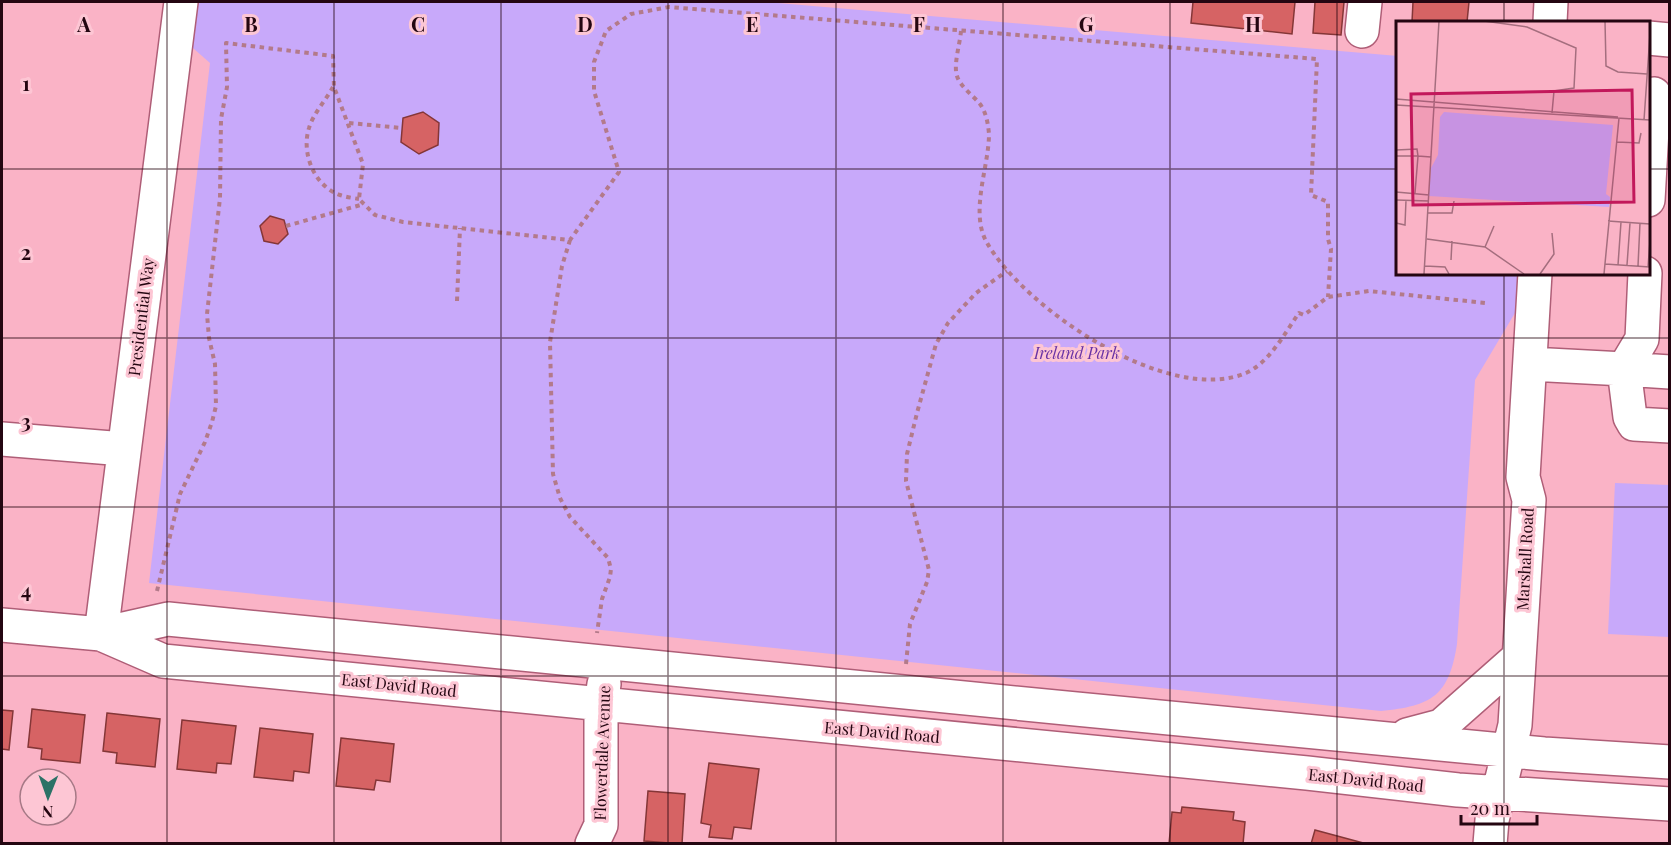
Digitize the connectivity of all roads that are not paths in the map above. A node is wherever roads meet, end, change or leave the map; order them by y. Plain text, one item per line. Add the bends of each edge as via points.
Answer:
1 (181, 2) edge
2 (1551, 2) edge
3 (1550, 21) edge
4 (1650, 38) edge
5 (1670, 40) edge
6 (1657, 94) edge
7 (1650, 176) edge
8 (1534, 274) edge
9 (1645, 274) edge
10 (1530, 364) junction
11 (1624, 369) junction
12 (1670, 372) edge
13 (1670, 426) edge
14 (2, 439) edge
15 (124, 449) junction
16 (2, 625) edge
17 (101, 634) junction
18 (601, 650) junction
19 (1519, 657) junction
20 (601, 705) junction
21 (1394, 739) junction
22 (1509, 750) junction
23 (1670, 762) edge
24 (1499, 793) junction
25 (1670, 804) edge
26 (592, 843) edge
27 (1490, 843) edge

1 - 15 street, Presidential Way
2 - 3 street
4 - 5 street
6 - 7 street
8 - 10 street, Marshall Road
9 - 11 street via 1642,339
10 - 11 street
10 - 19 street, Marshall Road via 1522,477 1529,500
11 - 12 street
11 - 13 street via 1634,424
14 - 15 street
15 - 17 street, Presidential Way
16 - 17 street, East David Road
17 - 18 street, East David Road via 168,619
17 - 20 street, East David Road via 163,661
18 - 20 street, Flowerdale Avenue
18 - 21 street, East David Road via 735,676
19 - 21 street via 1441,726
19 - 22 street, Marshall Road via 1515,725
20 - 24 street, East David Road
20 - 26 street, Flowerdale Avenue via 601,825
21 - 22 street, East David Road
22 - 23 street, East David Road
22 - 24 street, Marshall Road
24 - 25 street, East David Road
24 - 27 street, Marshall Road

